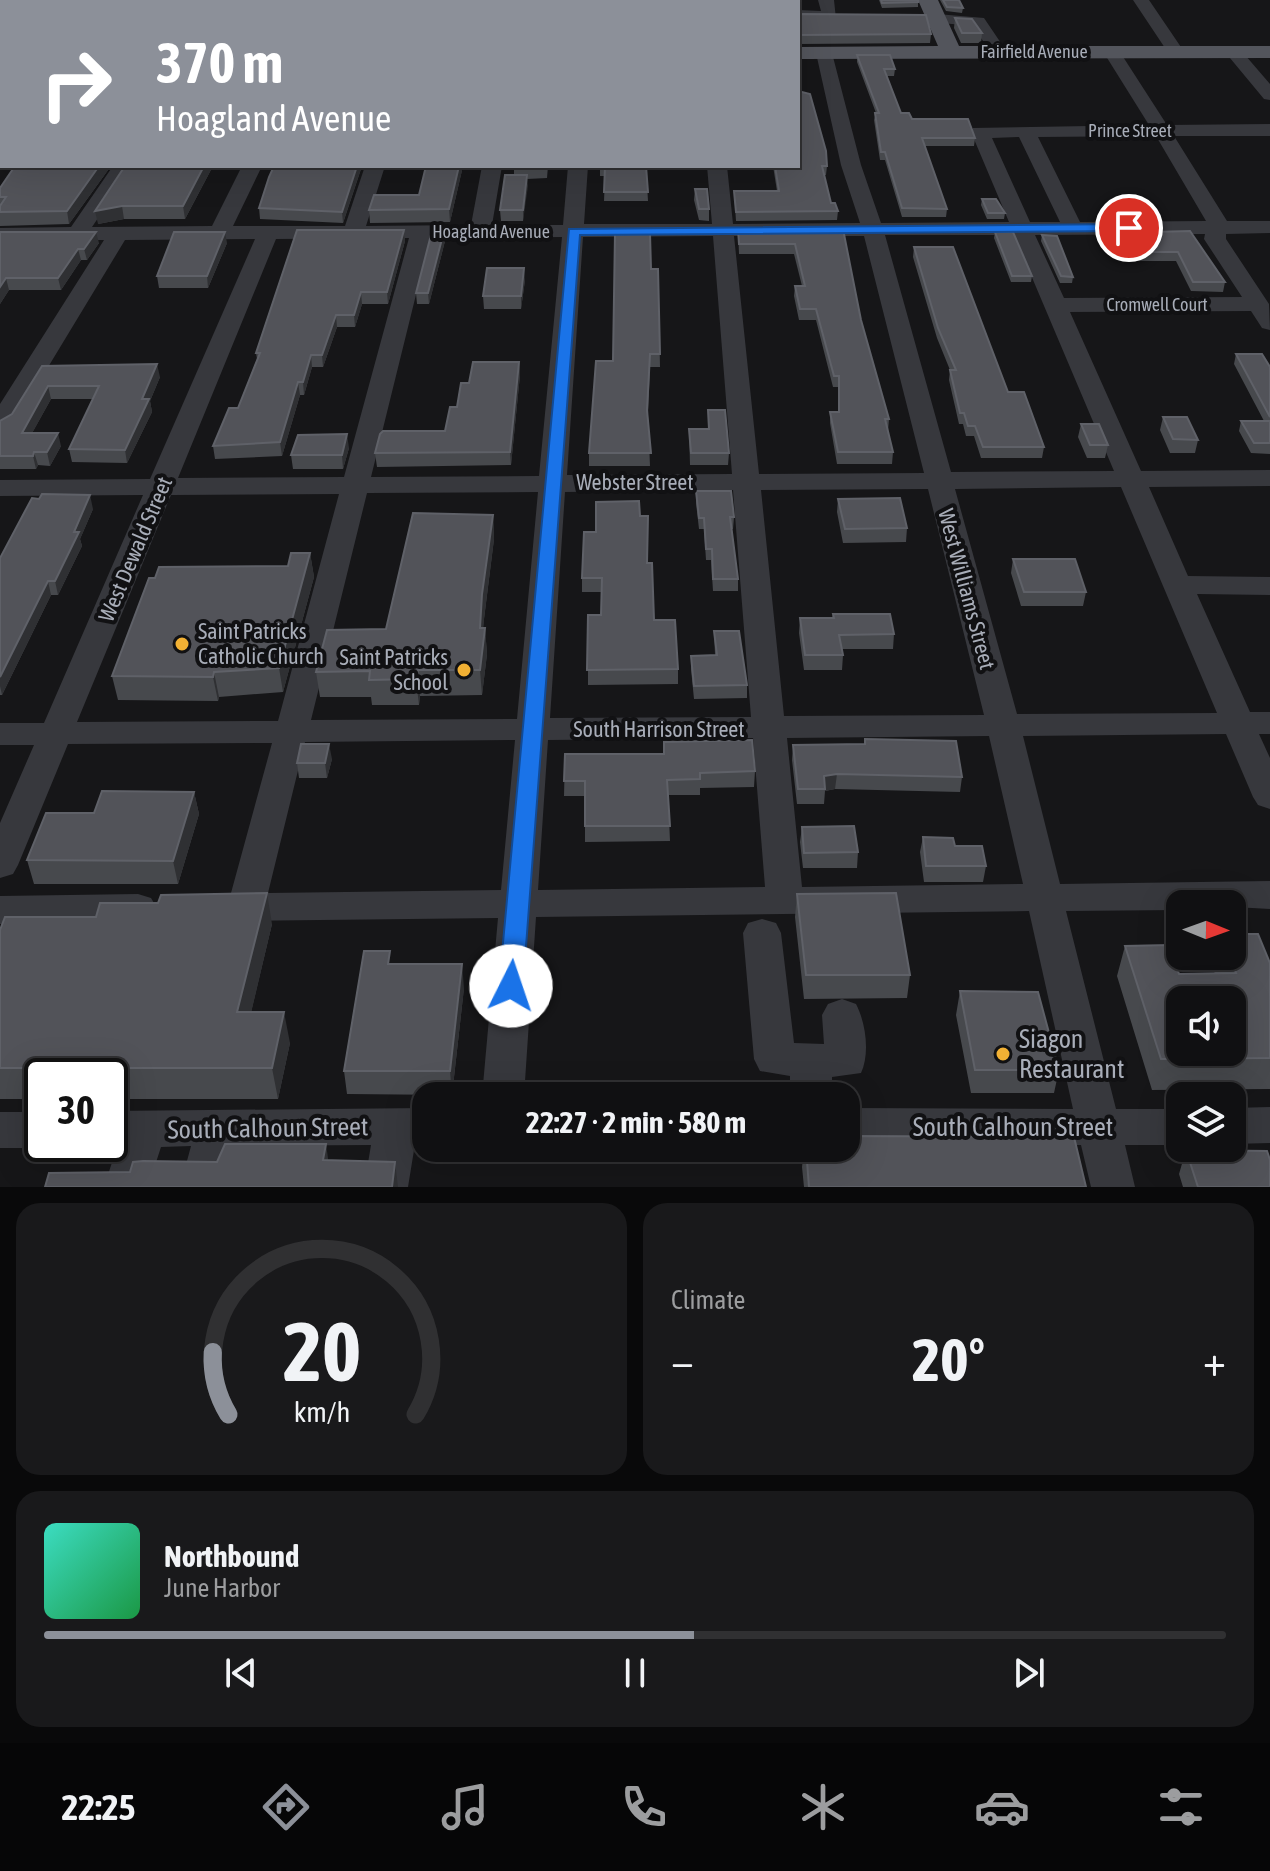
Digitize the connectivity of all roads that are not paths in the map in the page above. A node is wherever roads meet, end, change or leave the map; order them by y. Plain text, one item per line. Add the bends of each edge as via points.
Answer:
1 (1141, 0) edge
2 (833, 10) edge
3 (930, 12) edge
4 (800, 15) edge
5 (951, 52) junction
6 (999, 52) junction
7 (1233, 52) junction
8 (1270, 52) edge
9 (800, 53) edge
10 (824, 53) junction
11 (1112, 53) junction
12 (1177, 53) junction
13 (810, 94) edge
14 (834, 94) junction
15 (1270, 95) edge
16 (1270, 130) edge
17 (1160, 131) junction
18 (1026, 132) junction
19 (122, 168) edge
20 (251, 168) edge
21 (374, 168) edge
22 (492, 168) edge
23 (578, 168) edge
24 (717, 168) edge
25 (1270, 227) edge
26 (1073, 228) junction
27 (1214, 228) junction
28 (873, 229) junction
29 (1021, 229) junction
30 (723, 230) junction
31 (220, 231) junction
32 (269, 231) junction
33 (119, 232) junction
34 (353, 232) junction
35 (421, 232) junction
36 (480, 232) junction
37 (573, 232) junction
38 (78, 233) junction
39 (0, 234) edge
40 (1056, 305) junction
41 (1264, 314) edge
42 (0, 425) edge
43 (1270, 478) edge
44 (1132, 480) junction
45 (746, 481) junction
46 (937, 481) junction
47 (550, 482) junction
48 (357, 484) junction
49 (161, 486) junction
50 (0, 488) edge
51 (1176, 585) junction
52 (1270, 586) edge
53 (1254, 723) edge
54 (1004, 727) junction
55 (768, 729) junction
56 (530, 730) junction
57 (291, 732) junction
58 (0, 734) edge
59 (57, 734) junction
60 (1270, 797) edge
61 (0, 865) edge
62 (1270, 895) edge
63 (1044, 898) junction
64 (785, 901) junction
65 (517, 904) junction
66 (246, 906) junction
67 (0, 910) edge
68 (762, 933) dead end
69 (842, 1015) dead end
70 (811, 1078) edge
71 (504, 1082) edge
72 (1270, 1125) edge
73 (411, 1126) edge
74 (860, 1126) edge
75 (1246, 1126) edge
76 (1166, 1127) edge
77 (218, 1128) junction
78 (1098, 1128) junction
79 (128, 1129) edge
80 (0, 1130) edge
81 (24, 1130) edge
82 (126, 1162) edge
83 (126, 1187) edge
84 (202, 1187) edge
85 (386, 1187) edge
86 (1113, 1187) edge

1 - 12 street
2 - 4 street
3 - 5 main road
3 - 6 street via 978,21
5 - 6 main road, Fairfield Avenue
5 - 10 main road, Fairfield Avenue
6 - 11 main road, Fairfield Avenue
7 - 8 main road, Fairfield Avenue
7 - 12 main road, Fairfield Avenue
7 - 15 street
9 - 10 main road, Fairfield Avenue
10 - 14 street, West Williams Street
11 - 12 main road, Fairfield Avenue
11 - 17 street
13 - 14 street
14 - 28 street, West Williams Street
16 - 17 street, Prince Street
17 - 18 street, Prince Street
17 - 27 street via 1217,218
18 - 26 street
18 - 29 street, Prince Street via 980,132
19 - 38 street
20 - 31 street
21 - 34 street
22 - 36 street
23 - 37 street
24 - 30 street
25 - 27 street, Hoagland Avenue
26 - 27 street, Hoagland Avenue
26 - 29 street, Hoagland Avenue
27 - 41 street via 1215,239
28 - 29 street, Hoagland Avenue
28 - 30 street, Hoagland Avenue
28 - 46 street, West Williams Street
29 - 40 street
30 - 37 street, Hoagland Avenue
30 - 45 street
31 - 32 street, Hoagland Avenue
31 - 33 street, Hoagland Avenue
32 - 34 street, Hoagland Avenue
32 - 49 street, West Dewald Street
33 - 38 street, Hoagland Avenue
33 - 42 street
34 - 35 street, Hoagland Avenue
35 - 36 street, Hoagland Avenue
35 - 48 street
36 - 37 street, Hoagland Avenue
37 - 47 street
38 - 39 street, Hoagland Avenue
40 - 41 street, Cromwell Court
40 - 44 street
43 - 44 street, Webster Street
44 - 46 street, Webster Street
44 - 51 street
45 - 46 street, Webster Street
45 - 47 street, Webster Street
45 - 55 street
46 - 54 street, West Williams Street
47 - 48 street, Webster Street
47 - 56 street
48 - 49 street, Webster Street
48 - 57 street
49 - 50 street, Webster Street
49 - 59 street, West Dewald Street
51 - 52 street
51 - 53 street
53 - 54 street, South Harrison Street
53 - 60 street
54 - 55 street, South Harrison Street
54 - 63 street, West Williams Street
55 - 56 street, South Harrison Street
55 - 64 street
56 - 57 street, South Harrison Street
56 - 65 street
57 - 59 street, South Harrison Street
57 - 66 street
58 - 59 street, South Harrison Street
59 - 61 street, West Dewald Street
62 - 63 street
63 - 64 street
63 - 78 street, West Williams Street
64 - 65 street
65 - 66 street
65 - 71 street
66 - 67 street
68 - 70 street via 775,1059
69 - 70 street via 846,1061
72 - 75 street
73 - 77 street, South Calhoun Street
73 - 85 street
74 - 78 street, South Calhoun Street
76 - 78 street, South Calhoun Street
77 - 79 street, South Calhoun Street
77 - 84 street
78 - 86 street, West Williams Street
80 - 81 street
82 - 83 street

